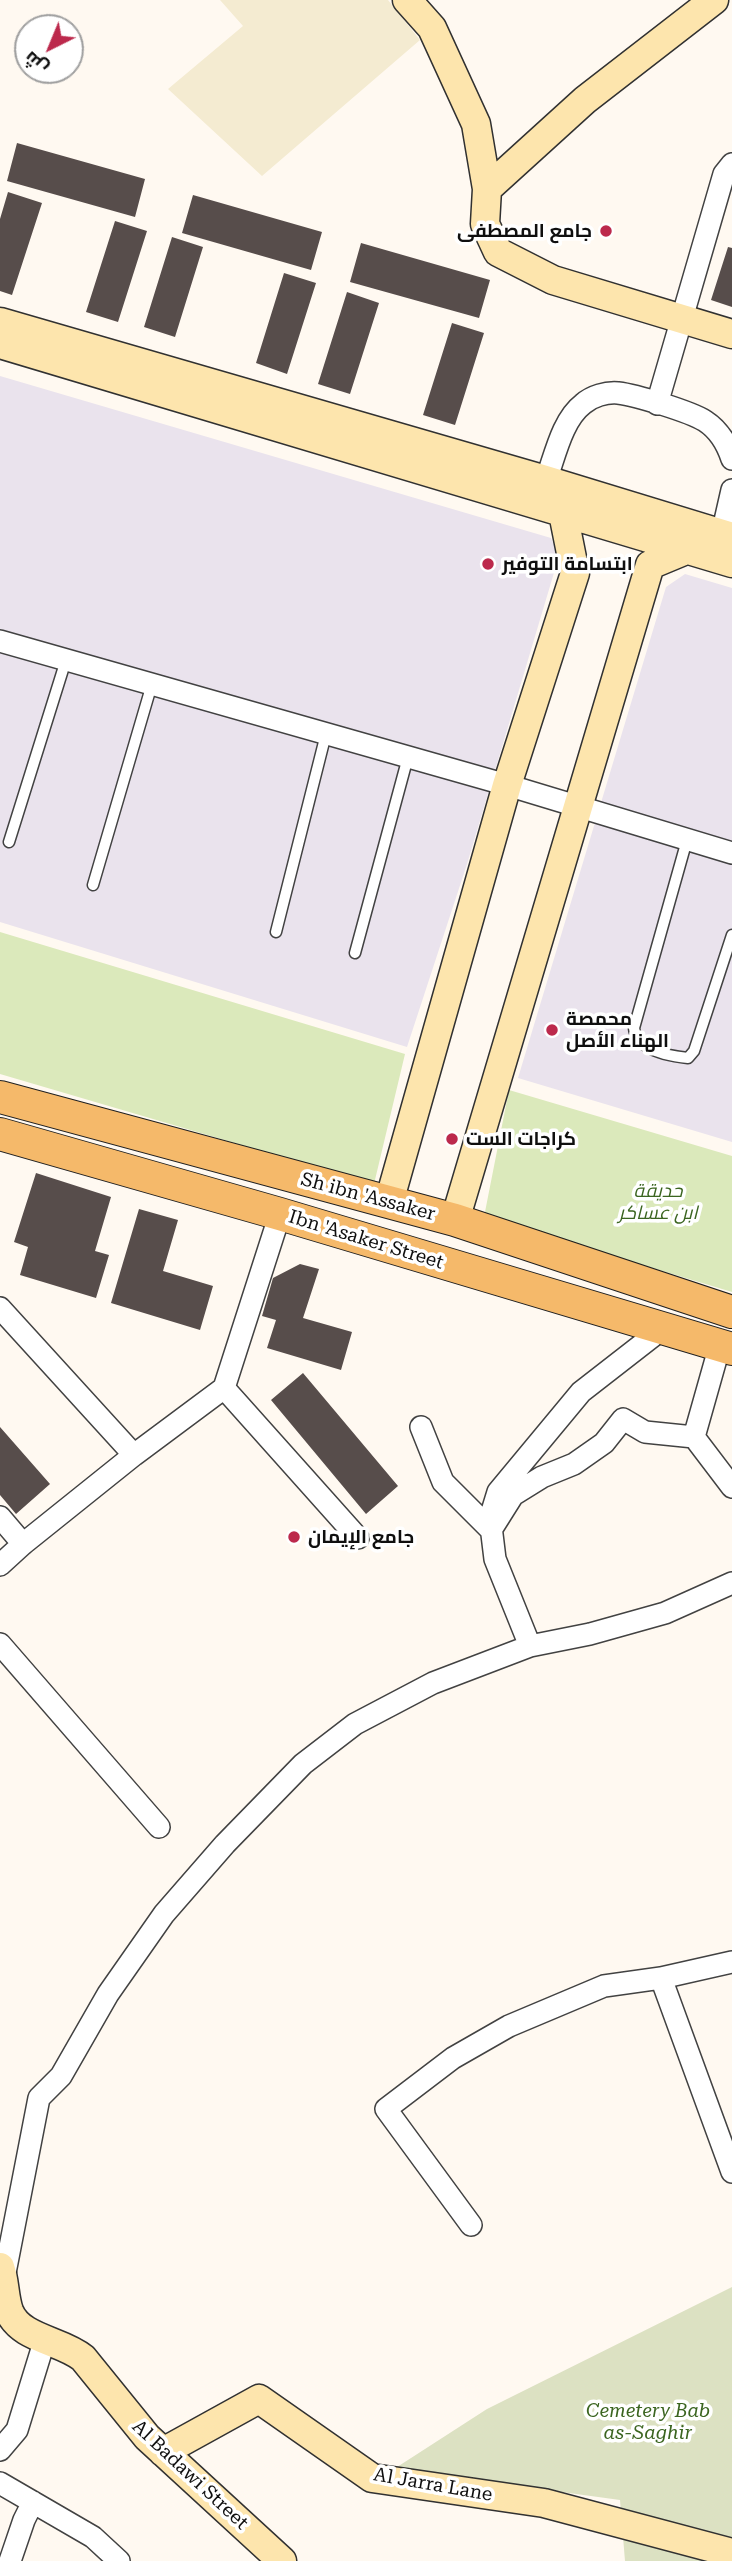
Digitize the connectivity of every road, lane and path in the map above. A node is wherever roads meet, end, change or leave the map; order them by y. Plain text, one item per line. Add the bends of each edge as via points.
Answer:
1 (407, 0) edge
2 (714, 0) edge
3 (729, 172) edge
4 (487, 189) junction
5 (683, 319) junction
6 (0, 322) edge
7 (732, 334) edge
8 (0, 344) edge
9 (657, 404) junction
10 (732, 459) edge
11 (546, 480) junction
12 (732, 490) edge
13 (563, 513) junction
14 (727, 536) edge
15 (686, 550) junction
16 (732, 563) edge
17 (0, 641) edge
18 (66, 660) junction
19 (152, 684) junction
20 (326, 734) junction
21 (408, 757) junction
22 (507, 785) junction
23 (578, 806) junction
24 (687, 840) junction
25 (9, 842) dead end
26 (732, 853) edge
27 (93, 885) dead end
28 (276, 932) dead end
29 (732, 935) edge
30 (355, 953) dead end
31 (0, 1097) edge
32 (0, 1134) edge
33 (389, 1202) junction
34 (280, 1214) junction
35 (455, 1220) junction
36 (0, 1308) edge
37 (732, 1312) edge
38 (662, 1329) junction
39 (726, 1347) edge
40 (224, 1388) junction
41 (421, 1427) dead end
42 (694, 1437) junction
43 (134, 1455) junction
44 (732, 1486) edge
45 (0, 1517) edge
46 (491, 1530) junction
47 (358, 1538) dead end
48 (23, 1544) junction
49 (0, 1565) edge
50 (732, 1583) edge
51 (0, 1644) edge
52 (530, 1646) junction
53 (159, 1827) dead end
54 (732, 1962) edge
55 (661, 1978) junction
56 (732, 2172) edge
57 (471, 2225) dead end
58 (2, 2272) edge
59 (45, 2339) junction
60 (0, 2450) edge
61 (163, 2452) junction
62 (0, 2483) edge
63 (33, 2502) junction
64 (732, 2553) edge
65 (10, 2561) edge
66 (119, 2561) edge
67 (282, 2561) edge

1 - 4 main road via 432,28 476,124
2 - 4 main road via 585,100
3 - 5 street
4 - 5 main road via 485,225 498,252 554,280
5 - 7 main road
5 - 9 street
6 - 11 main road
8 - 13 main road
9 - 10 street via 706,421 719,433
9 - 11 street via 618,393 584,402 569,420
11 - 14 main road
12 - 14 street
13 - 15 main road
13 - 22 main road via 575,573
15 - 16 main road
15 - 23 main road via 650,565
17 - 18 street
18 - 19 street
18 - 25 lane
19 - 20 street
19 - 27 lane
20 - 21 street
20 - 28 lane
21 - 22 street
21 - 30 lane
22 - 23 street
22 - 33 main road
23 - 24 street
23 - 35 main road
24 - 26 street
24 - 29 lane via 634,1028 642,1045 679,1057 688,1058 694,1051
31 - 33 main road, Sh ibn 'Assaker
32 - 34 main road, Ibn 'Asaker Street
33 - 35 main road, Sh ibn 'Assaker
34 - 38 main road, Ibn 'Asaker Street
34 - 40 street
35 - 37 main road, Sh ibn 'Assaker
36 - 43 street
38 - 39 main road, Ibn 'Asaker Street
38 - 46 street via 581,1392 498,1492
39 - 42 street
40 - 43 street
40 - 47 street
41 - 46 street via 443,1482
42 - 44 street
42 - 46 street via 645,1432 623,1419 604,1443 574,1464 513,1495
43 - 48 street
45 - 48 street
46 - 52 street via 495,1559
48 - 49 street
50 - 52 street via 665,1613
51 - 53 street
52 - 58 street via 433,1683 355,1724 303,1764 164,1914 108,1994 61,2076 39,2098
54 - 55 street
55 - 56 street
55 - 57 street via 604,1986 509,2026 453,2058 386,2109
58 - 59 main road, Al Badawi Street via 9,2311 19,2325
59 - 60 street via 17,2430
59 - 61 main road, Al Badawi Street via 83,2358
61 - 64 main road, Al Jarra Lane via 259,2399 372,2478 544,2503
61 - 67 main road, Al Badawi Street
62 - 63 street
63 - 65 street
63 - 66 street via 93,2537

